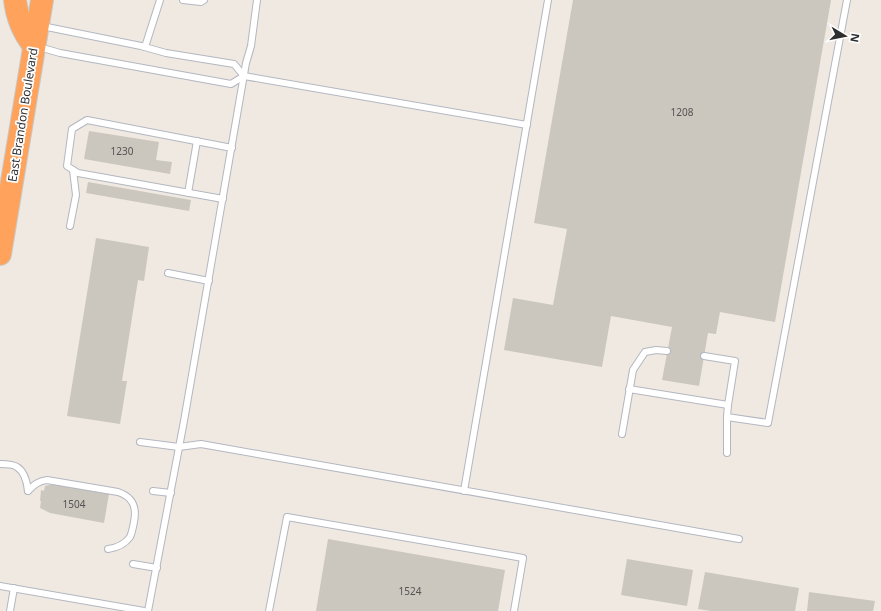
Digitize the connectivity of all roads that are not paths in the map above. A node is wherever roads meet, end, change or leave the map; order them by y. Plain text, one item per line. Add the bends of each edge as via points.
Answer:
1 (15, 0) edge
2 (42, 0) edge
3 (160, 0) edge
4 (183, 0) edge
5 (204, 0) edge
6 (257, 0) edge
7 (548, 0) edge
8 (847, 0) edge
9 (36, 36) junction
10 (145, 47) junction
11 (244, 76) junction
12 (527, 125) junction
13 (197, 141) junction
14 (232, 148) junction
15 (73, 170) junction
16 (188, 193) junction
17 (223, 199) junction
18 (70, 226) dead end
19 (0, 254) edge
20 (168, 273) dead end
21 (209, 281) junction
22 (667, 351) dead end
23 (704, 356) dead end
24 (629, 389) junction
25 (728, 405) junction
26 (727, 417) junction
27 (622, 434) dead end
28 (140, 442) dead end
29 (179, 447) junction
30 (727, 453) dead end
31 (0, 464) edge
32 (153, 491) dead end
33 (464, 491) junction
34 (171, 494) junction
35 (739, 539) dead end
36 (108, 549) dead end
37 (133, 564) dead end
38 (157, 568) junction
39 (0, 586) edge
40 (14, 588) junction
41 (10, 611) edge
42 (144, 611) edge
43 (148, 611) edge
44 (269, 611) edge
45 (514, 611) edge

1 - 9 highway via 20,25 26,36
2 - 9 highway, East Brandon Boulevard
3 - 10 lane
4 - 5 lane
6 - 11 lane
7 - 12 lane
8 - 26 lane via 768,423
9 - 10 lane
9 - 11 lane via 60,52 231,84
9 - 19 highway, East Brandon Boulevard
10 - 11 lane via 234,64
11 - 12 lane
11 - 14 lane
12 - 33 lane
13 - 14 lane
13 - 15 lane via 86,120 72,129 67,166
13 - 16 lane
14 - 17 lane
15 - 16 lane
15 - 18 lane via 76,195
16 - 17 lane
17 - 21 lane
20 - 21 lane
21 - 29 lane
22 - 24 lane via 645,352 633,370
23 - 25 lane via 735,361
24 - 25 lane
24 - 27 lane
25 - 26 lane
26 - 30 lane
28 - 29 lane
29 - 33 lane via 202,444
29 - 34 lane
31 - 36 lane via 16,466 22,471 28,491 37,482 47,480 124,494 135,509 132,532 126,541 114,549
32 - 34 lane
33 - 35 lane
34 - 38 lane
37 - 38 lane
38 - 43 lane
39 - 40 lane
40 - 41 lane
40 - 42 lane
44 - 45 lane via 287,517 523,558

